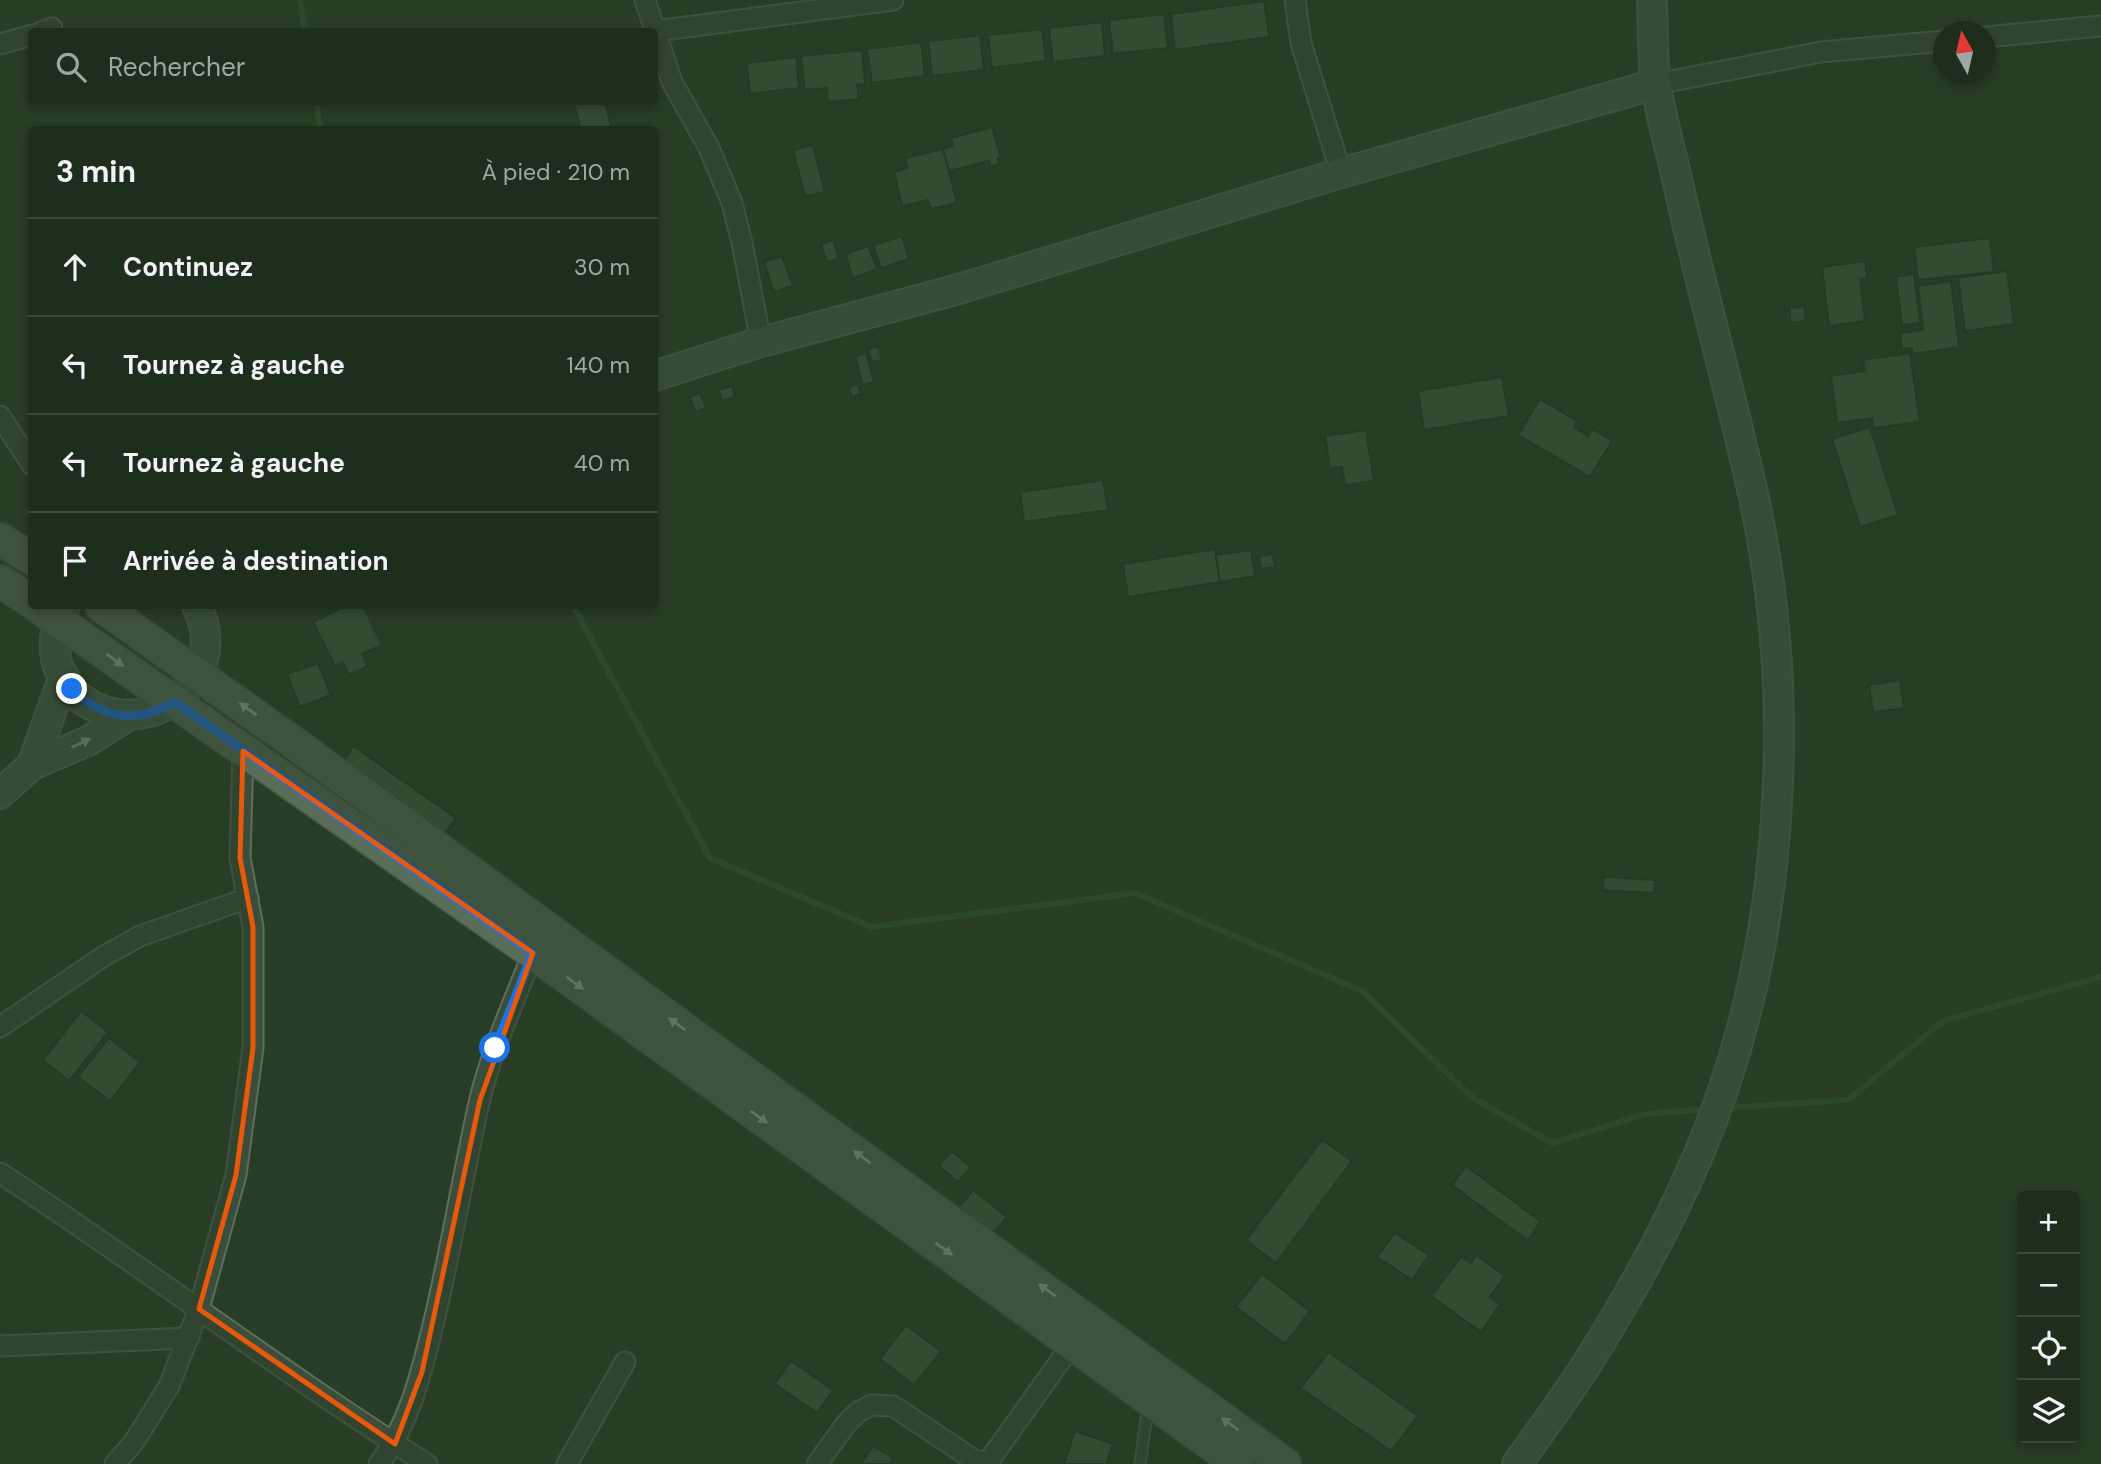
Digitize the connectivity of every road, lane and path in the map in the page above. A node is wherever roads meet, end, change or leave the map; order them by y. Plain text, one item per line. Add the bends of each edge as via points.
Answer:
1 (645, 0) edge
2 (893, 0) edge
3 (1295, 0) edge
4 (1652, 0) edge
5 (2101, 26) edge
6 (654, 28) edge
7 (658, 32) edge
8 (28, 36) edge
9 (1996, 36) edge
10 (658, 41) edge
11 (1933, 42) edge
12 (0, 44) edge
13 (1656, 84) junction
14 (1341, 173) junction
15 (761, 342) junction
16 (658, 375) edge
17 (0, 416) edge
18 (28, 459) edge
19 (0, 539) edge
20 (28, 556) edge
21 (0, 581) edge
22 (28, 599) edge
23 (105, 609) edge
24 (54, 610) edge
25 (204, 611) edge
26 (198, 674) junction
27 (64, 677) junction
28 (175, 702) junction
29 (128, 716) junction
30 (243, 751) junction
31 (32, 765) junction
32 (0, 794) edge
33 (248, 898) junction
34 (533, 953) junction
35 (0, 1027) edge
36 (0, 1172) edge
37 (199, 1309) junction
38 (189, 1338) junction
39 (1073, 1343) junction
40 (0, 1346) edge
41 (625, 1362) dead end
42 (1150, 1399) junction
43 (395, 1444) junction
44 (115, 1464) edge
45 (379, 1464) edge
46 (427, 1464) edge
47 (567, 1464) edge
48 (817, 1464) edge
49 (1140, 1464) edge
50 (1238, 1464) edge
51 (1285, 1464) edge
52 (1517, 1464) edge

1 - 6 street
2 - 7 street
3 - 14 street via 1301,43
4 - 13 street
5 - 9 street
8 - 12 street
10 - 15 street via 672,82 709,148 732,203
11 - 13 street via 1821,52
13 - 14 street
13 - 52 street via 1755,500 1771,603 1780,714 1776,832 1738,1049 1699,1155 1672,1214 1587,1363
14 - 15 street via 959,289
15 - 16 street
17 - 18 street
19 - 20 main road
21 - 22 main road
23 - 26 main road
24 - 27 street via 55,646
24 -> 28 main road
25 - 26 street via 205,652
26 - 28 street
51 -> 26 main road
27 - 29 street via 97,709
27 - 31 street
28 - 29 street via 158,711
28 - 30 main road
31 -> 29 street
30 - 33 street via 240,858
30 - 34 main road
31 - 32 street
33 - 35 street via 140,936
33 - 37 street via 253,927 253,1048 247,1103 236,1175
34 -> 39 main road
34 - 43 street via 495,1048 480,1100 422,1372
36 - 37 street
37 - 38 street
37 - 43 street
38 - 40 street
38 - 44 street via 169,1386
39 - 42 main road
39 - 48 street via 984,1462 974,1460 893,1406 873,1405 846,1424
41 - 47 street
42 - 49 lane
42 - 50 main road
43 - 45 street
43 - 46 street

